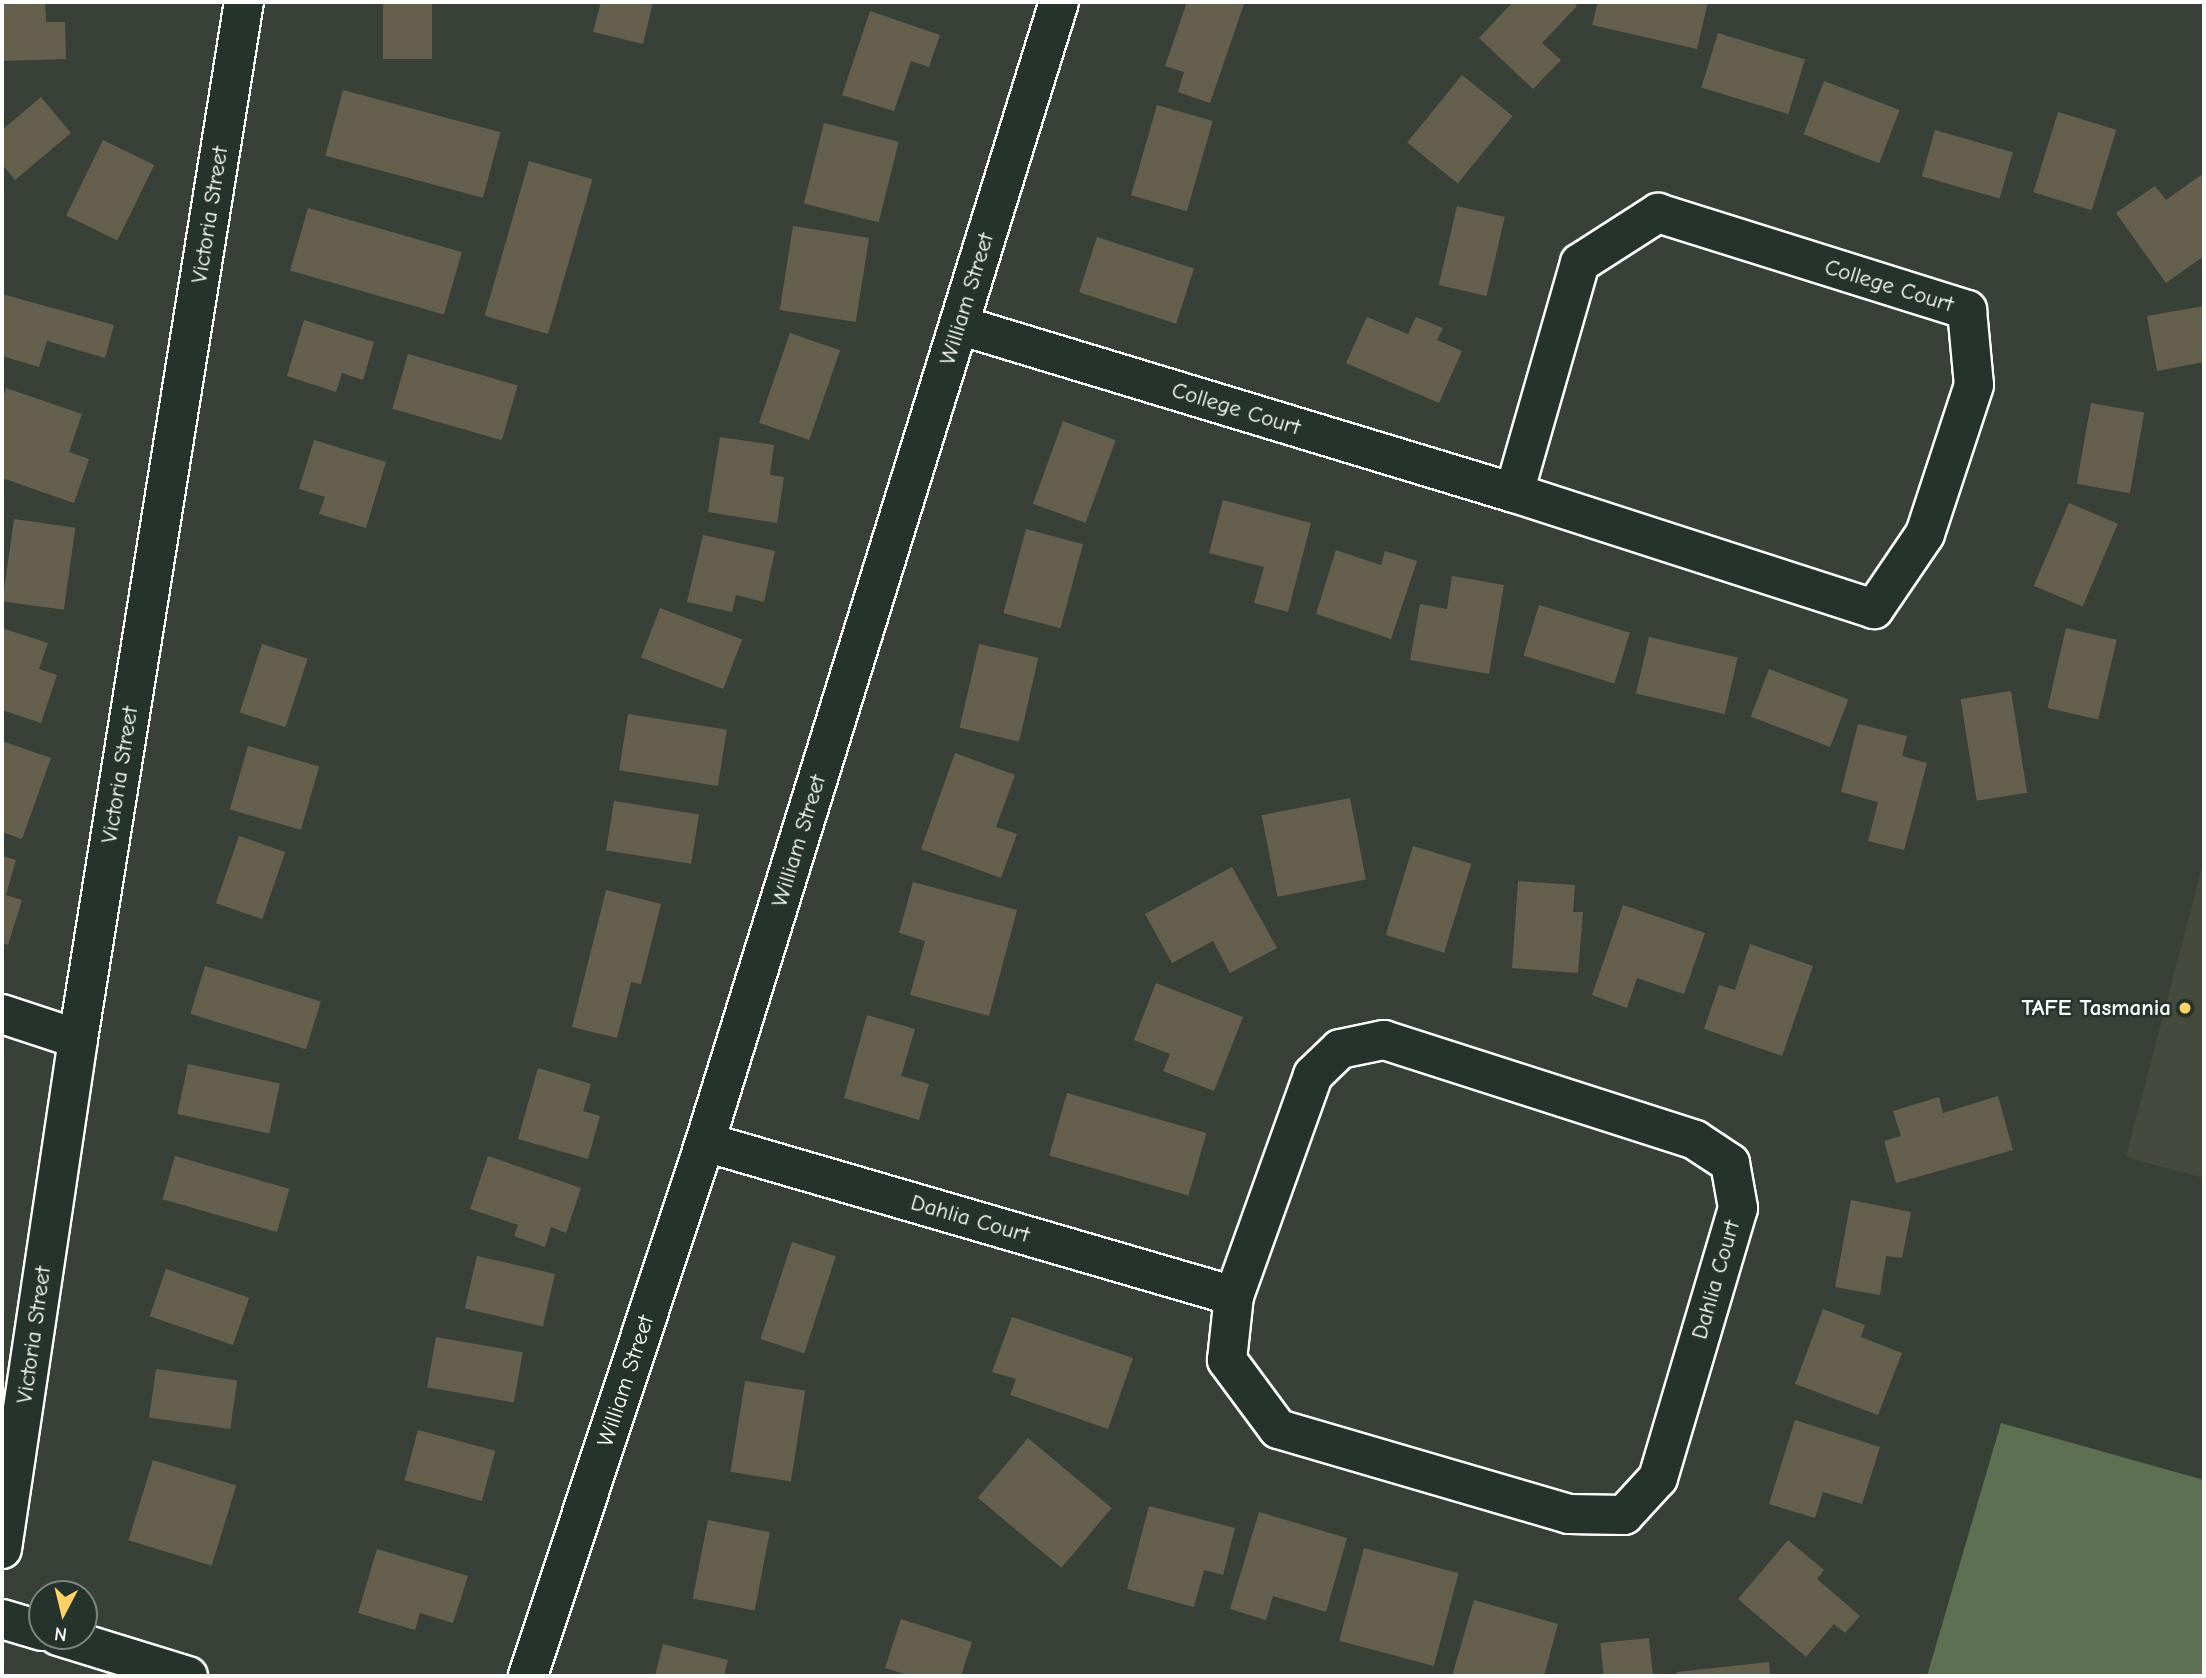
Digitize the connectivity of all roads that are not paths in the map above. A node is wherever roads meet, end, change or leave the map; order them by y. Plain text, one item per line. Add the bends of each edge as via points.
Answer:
1 (244, 2) edge
2 (1059, 2) edge
3 (959, 325) junction
4 (1514, 493) junction
5 (2, 1014) edge
6 (78, 1039) junction
7 (705, 1142) junction
8 (1234, 1296) junction
9 (2, 1549) edge
10 (2, 1619) edge
11 (28, 1627) edge
12 (98, 1648) edge
13 (188, 1676) edge
14 (528, 1676) edge

1 - 6 street, Victoria Street
2 - 3 street, William Street
3 - 4 street, College Court
3 - 7 street, William Street
4 - 4 street, College Court via 1580,262 1658,213 1967,310 1974,385 1925,534 1874,609
5 - 6 street
6 - 9 street, Victoria Street
7 - 8 street, Dahlia Court
7 - 14 street, William Street
8 - 8 street, Dahlia Court via 1313,1075 1340,1049 1384,1040 1695,1140 1730,1163 1738,1209 1658,1478 1624,1515 1569,1514 1278,1429 1227,1360
10 - 11 street
12 - 13 street

